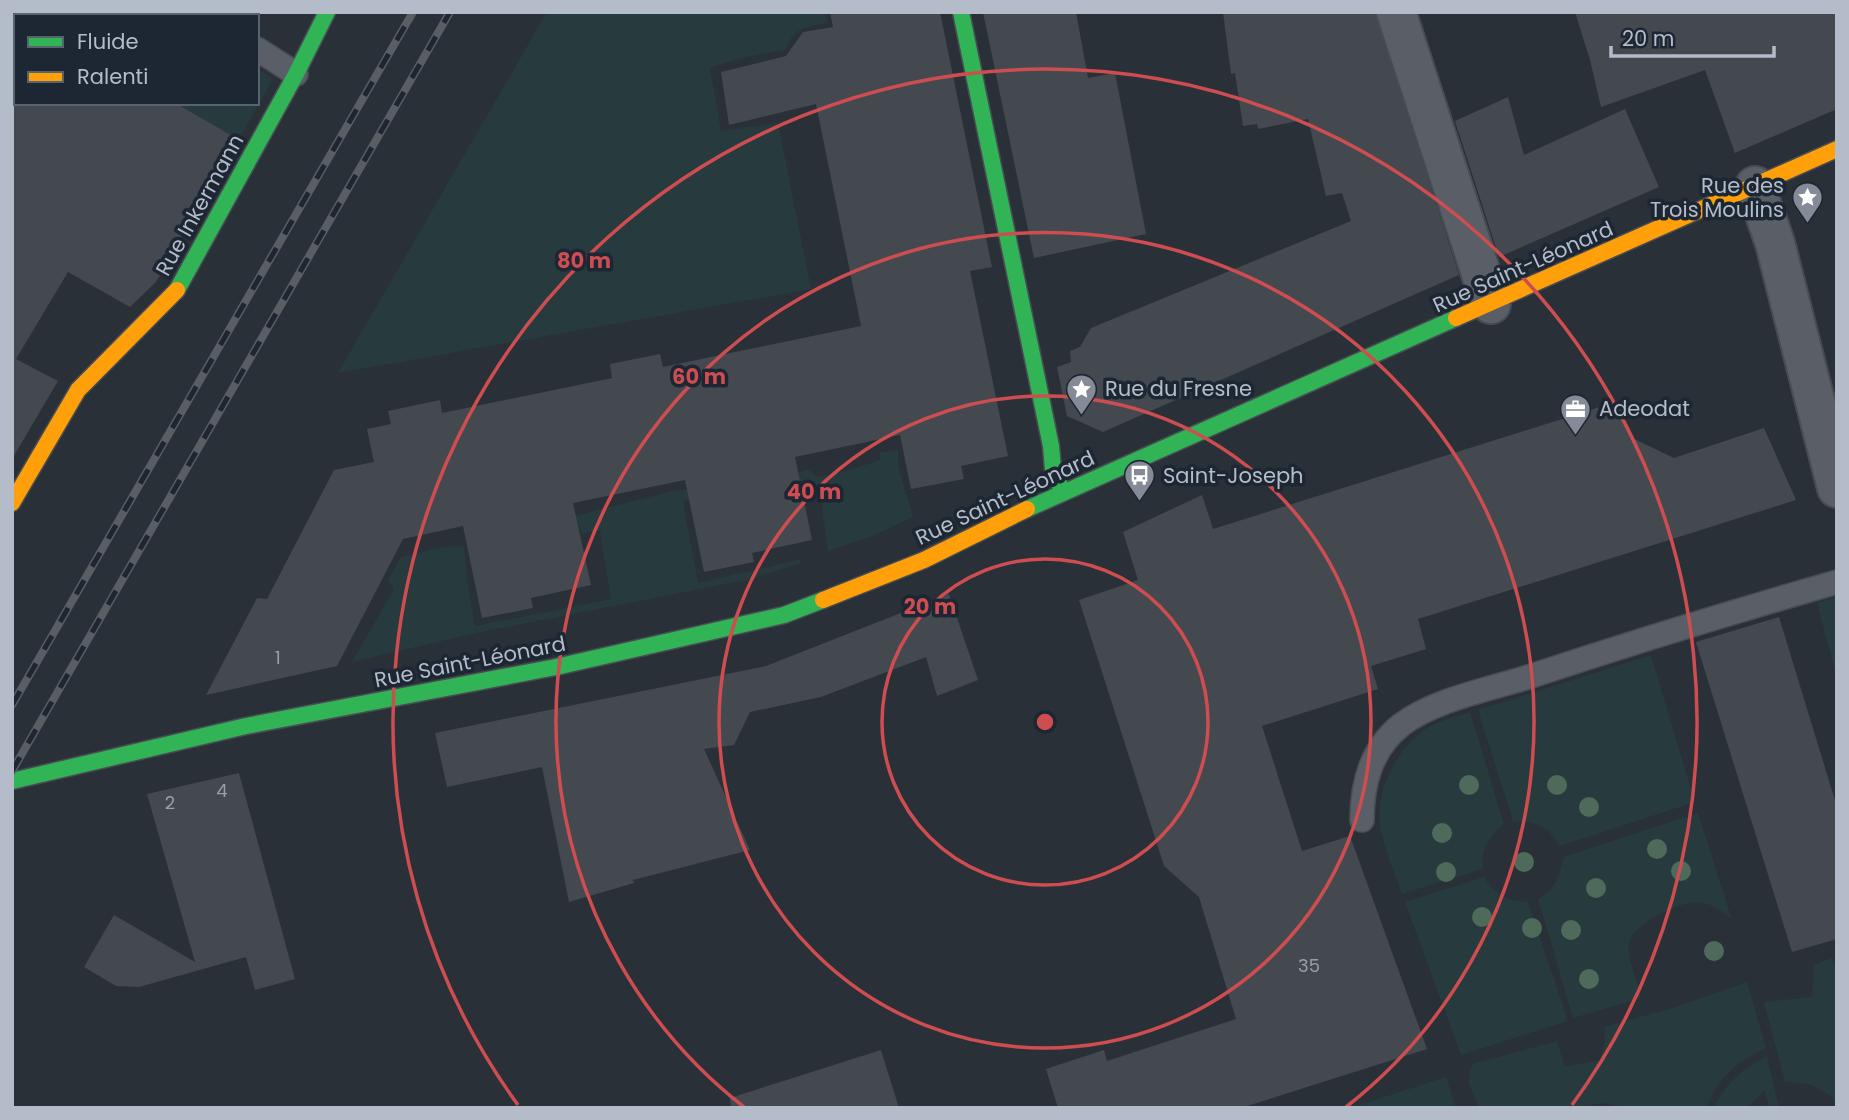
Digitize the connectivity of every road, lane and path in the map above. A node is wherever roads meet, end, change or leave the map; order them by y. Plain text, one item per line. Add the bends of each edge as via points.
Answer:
1 (327, 12) edge
2 (961, 12) edge
3 (1396, 12) edge
4 (259, 50) edge
5 (296, 74) junction
6 (1837, 149) edge
7 (1755, 186) junction
8 (1491, 304) junction
9 (1837, 488) edge
10 (1063, 493) junction
11 (12, 503) edge
12 (1837, 582) edge
13 (12, 780) edge
14 (1362, 820) dead end

1 - 5 street, Rue Inkermann
2 - 10 street via 1053,469
3 - 8 street
4 - 5 lane
5 - 11 street, Rue Inkermann via 174,295 78,390
6 - 7 street, Rue Saint-Léonard
7 - 8 street, Rue Saint-Léonard
7 - 9 street via 1776,243
8 - 10 street, Rue Saint-Léonard
10 - 13 street, Rue Saint-Léonard via 924,560 784,615 556,667 246,726
12 - 14 lane via 1424,711 1400,726 1380,747 1368,769

